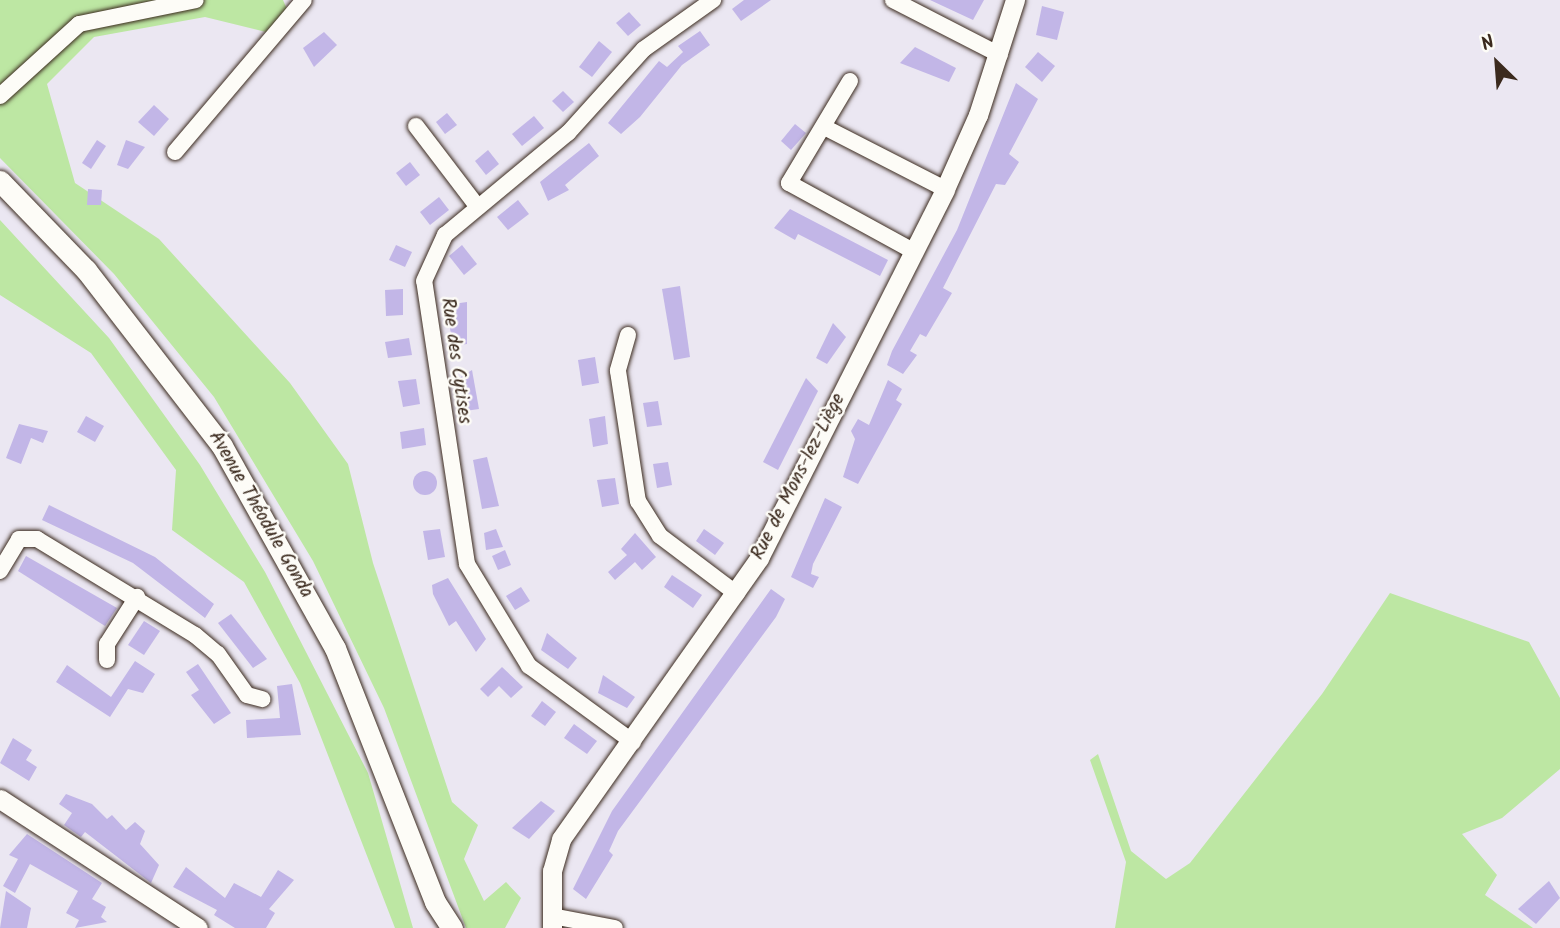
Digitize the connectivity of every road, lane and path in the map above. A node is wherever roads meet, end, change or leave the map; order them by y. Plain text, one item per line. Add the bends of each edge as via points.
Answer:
1 (196, 0) edge
2 (304, 0) edge
3 (713, 0) edge
4 (893, 0) edge
5 (1015, 0) edge
6 (1000, 55) junction
7 (850, 81) dead end
8 (0, 96) edge
9 (416, 126) dead end
10 (826, 128) junction
11 (174, 152) dead end
12 (0, 181) edge
13 (945, 190) junction
14 (477, 206) junction
15 (913, 251) junction
16 (628, 335) dead end
17 (0, 571) edge
18 (737, 594) junction
19 (137, 597) junction
20 (107, 660) dead end
21 (262, 699) dead end
22 (633, 742) junction
23 (0, 799) edge
24 (435, 902) junction
25 (552, 922) edge
26 (198, 928) edge
27 (437, 928) edge
28 (452, 928) edge
29 (615, 928) edge

1 - 8 street via 79,24
2 - 11 street
3 - 14 street, Rue des Cytises via 644,49 568,133
4 - 6 street
5 - 6 street, Rue de Mons-lez-Liège
6 - 13 street, Rue de Mons-lez-Liège
7 - 10 street
9 - 14 street
10 - 13 street
10 - 15 street via 789,183
12 - 24 main road, Avenue Théodule Gonda via 86,270 222,446 335,648
13 - 15 street, Rue de Mons-lez-Liège
14 - 22 street, Rue des Cytises via 445,235 424,281 467,565 529,666
15 - 18 street, Rue de Mons-lez-Liège
16 - 18 street via 618,370 638,501 660,536
17 - 19 street via 15,544 31,537
18 - 22 street, Rue de Mons-lez-Liège
19 - 20 street via 107,644
19 - 21 street via 204,641 247,695
22 - 25 street, Rue de Mons-lez-Liège via 561,839 552,871
23 - 26 street
24 - 27 main road, Avenue Théodule Gonda
24 - 28 main road, Avenue Théodule Gonda
25 - 29 street

